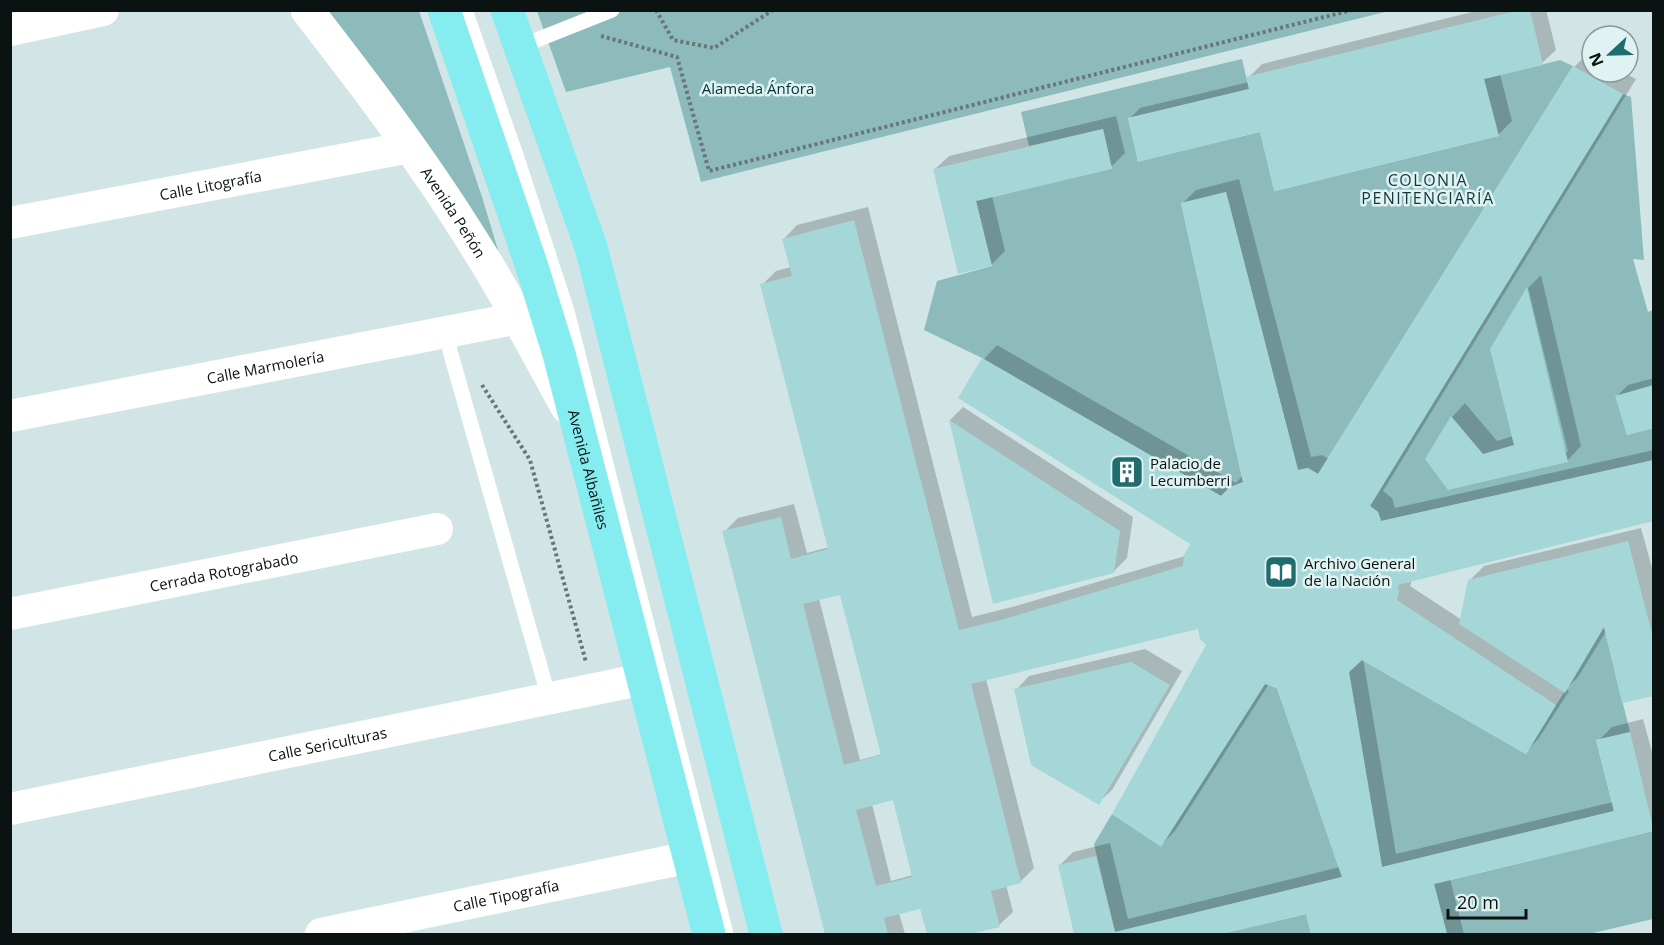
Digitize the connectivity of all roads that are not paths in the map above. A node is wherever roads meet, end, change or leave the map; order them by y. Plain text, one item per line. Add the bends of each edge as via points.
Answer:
1 (103, 10) edge
2 (307, 10) edge
3 (444, 10) edge
4 (465, 10) edge
5 (507, 10) edge
6 (612, 10) edge
7 (10, 30) edge
8 (519, 47) junction
9 (410, 147) junction
10 (10, 223) edge
11 (519, 318) junction
12 (448, 332) junction
13 (10, 416) edge
14 (578, 428) junction
15 (437, 529) dead end
16 (10, 614) edge
17 (644, 679) junction
18 (549, 698) junction
19 (10, 809) edge
20 (690, 857) junction
21 (321, 934) edge
22 (709, 934) edge
23 (726, 934) edge
24 (766, 934) edge

1 - 7 street
2 - 9 street, Avenida Peñón
3 - 14 main road, Avenida Albañiles via 531,264
4 - 23 lane via 567,311
5 - 8 main road
6 - 8 lane
8 - 24 main road via 591,247
9 - 10 street, Calle Litografía
9 - 11 street, Avenida Peñón via 466,229
11 - 12 street, Calle Marmolería
11 - 14 street, Avenida Peñón
12 - 13 street, Calle Marmolería
12 - 18 lane via 450,351
14 - 17 main road, Avenida Albañiles
15 - 16 street, Cerrada Rotograbado
17 - 18 street, Calle Sericulturas
17 - 20 main road, Avenida Albañiles
18 - 19 street, Calle Sericulturas
20 - 21 street, Calle Tipografía
20 - 22 main road, Avenida Albañiles

